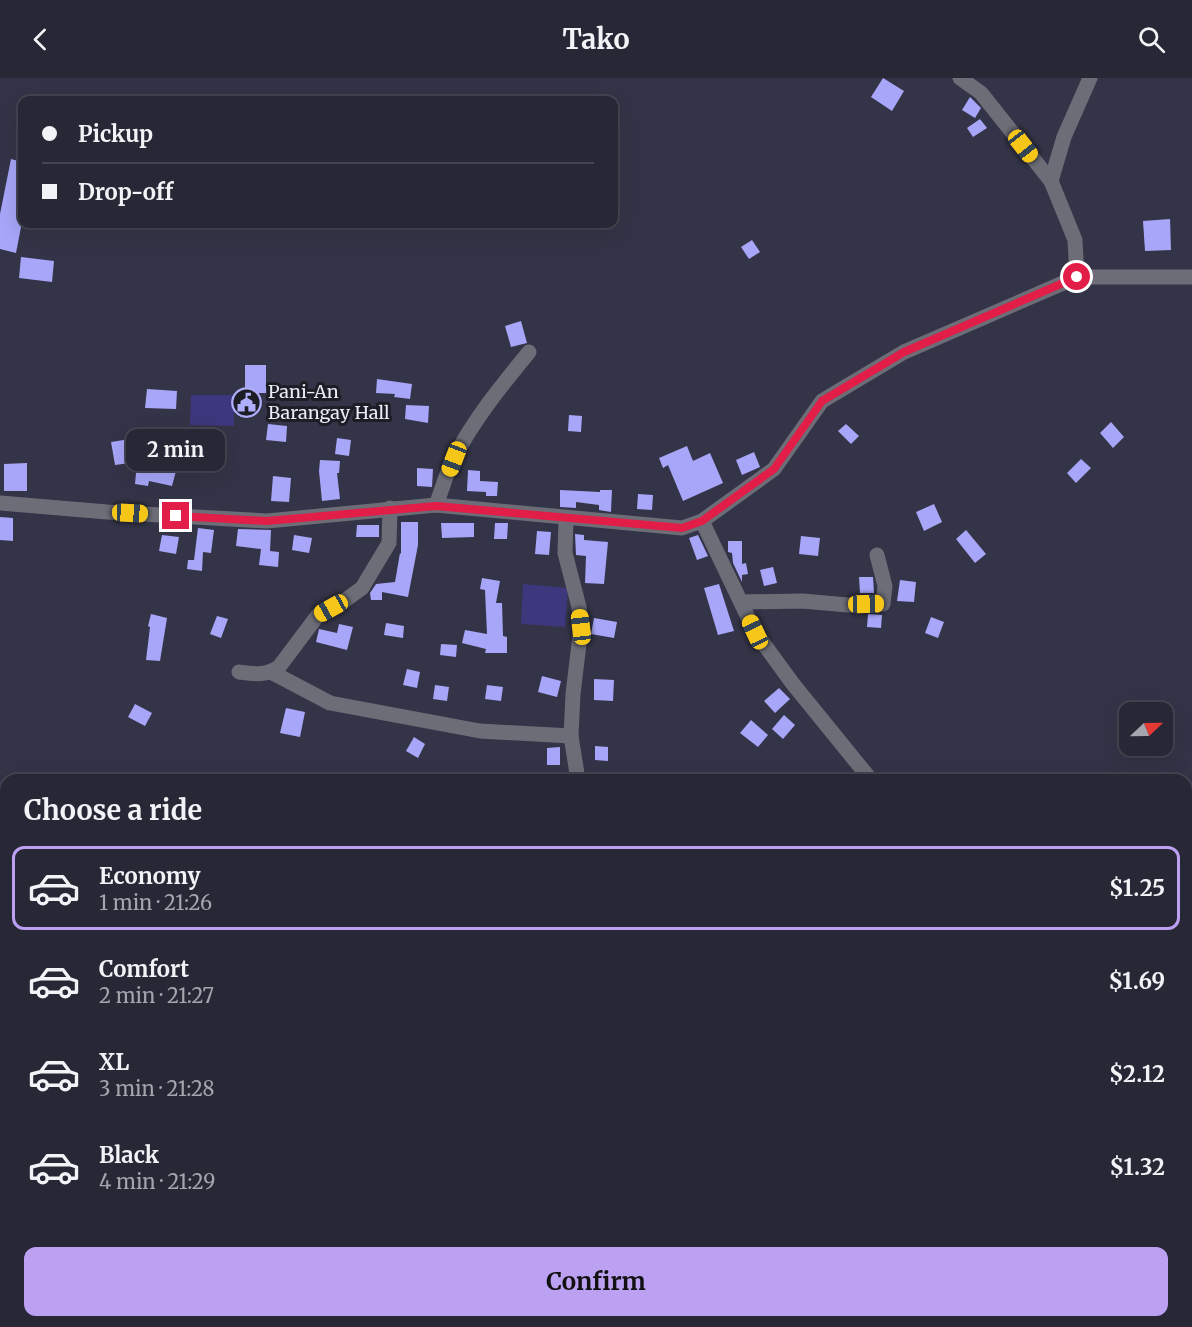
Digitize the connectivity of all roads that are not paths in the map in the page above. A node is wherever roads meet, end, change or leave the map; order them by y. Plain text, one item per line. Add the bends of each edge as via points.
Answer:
1 (960, 78) edge
2 (1090, 78) edge
3 (1051, 181) junction
4 (1077, 277) junction
5 (1192, 277) edge
6 (529, 352) dead end
7 (0, 503) edge
8 (436, 506) junction
9 (390, 508) junction
10 (566, 519) junction
11 (702, 521) junction
12 (877, 555) dead end
13 (741, 602) junction
14 (239, 672) dead end
15 (271, 672) junction
16 (571, 736) junction
17 (577, 774) edge
18 (866, 774) edge

1 - 3 street via 981,93
2 - 3 street via 1064,137
3 - 4 street via 1075,240
4 - 5 street
4 - 11 street via 904,352 822,401 774,469
6 - 8 street via 495,393 459,450
7 - 9 street via 267,521
8 - 9 street
8 - 10 street
9 - 15 street via 389,543 362,588 318,615
10 - 11 street via 682,528
10 - 16 street via 565,553 581,627
11 - 13 street
12 - 13 street via 885,586 883,604
13 - 18 street via 755,632
14 - 15 street
15 - 16 street via 330,703 480,731
16 - 17 street

